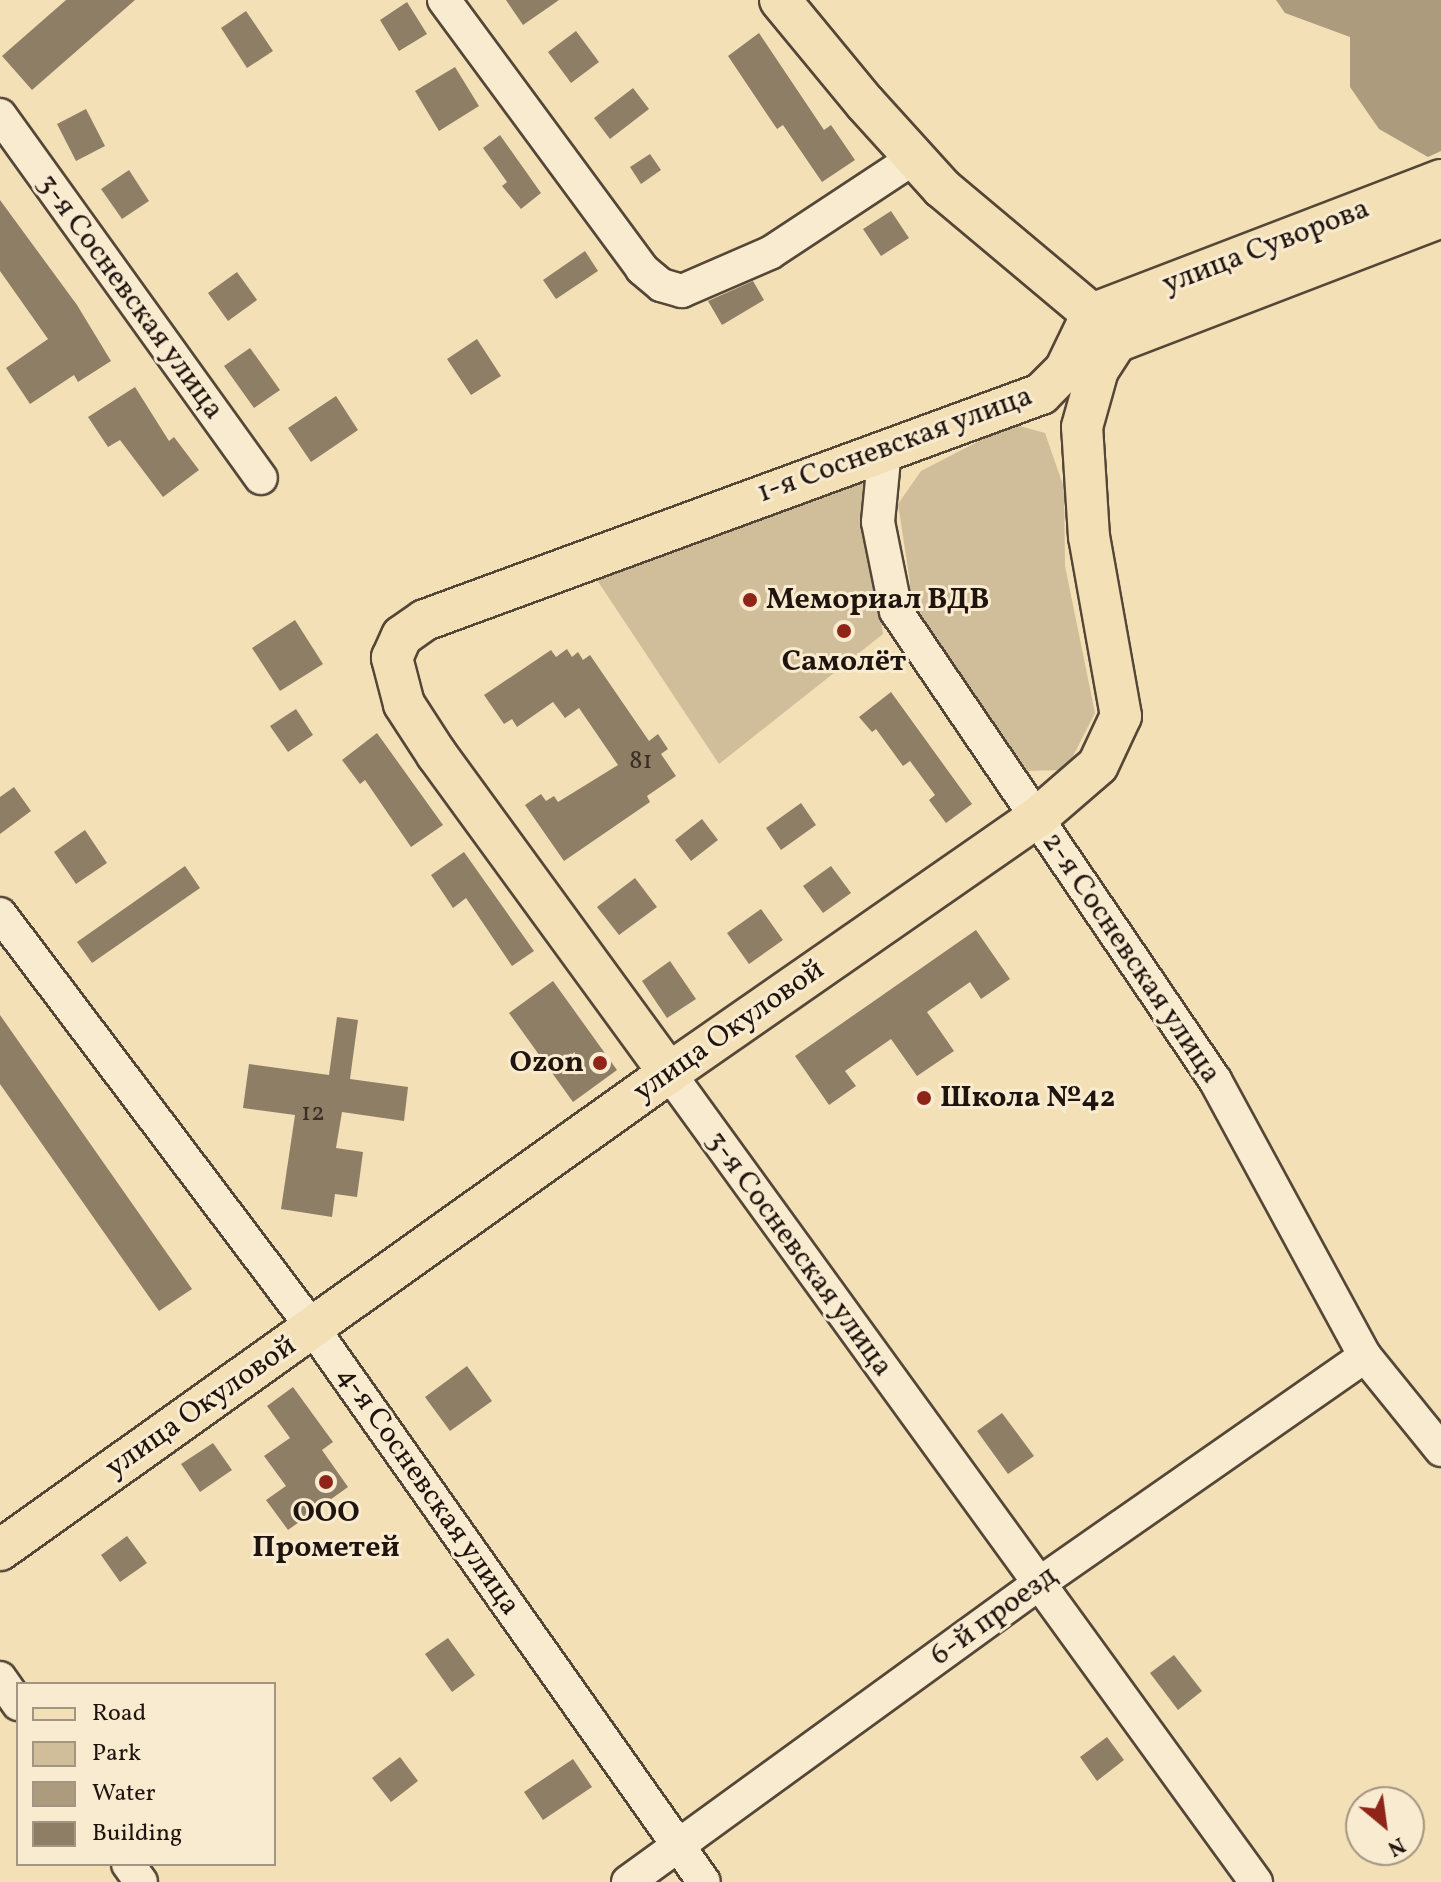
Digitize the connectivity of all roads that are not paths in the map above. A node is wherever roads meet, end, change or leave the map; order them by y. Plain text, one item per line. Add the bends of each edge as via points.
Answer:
1 (444, 0) edge
2 (780, 0) edge
3 (0, 115) edge
4 (914, 158) junction
5 (1441, 180) edge
6 (1441, 217) edge
7 (1362, 229) junction
8 (1104, 328) junction
9 (885, 449) junction
10 (261, 478) dead end
11 (425, 620) joint
12 (1038, 817) junction
13 (0, 914) edge
14 (669, 1073) junction
15 (312, 1327) junction
16 (1365, 1356) junction
17 (1441, 1450) edge
18 (0, 1550) edge
19 (1037, 1585) junction
20 (0, 1678) edge
21 (16, 1701) edge
22 (678, 1847) junction
23 (628, 1882) edge
24 (704, 1882) edge
25 (1256, 1882) edge

1 - 4 street via 642,269 661,285 682,291 770,253
2 - 4 main road
3 - 10 street, 3-я Сосневская улица
4 - 8 main road
5 - 7 main road, улица Суворова
6 - 7 main road, улица Суворова
7 - 8 main road, улица Суворова
8 - 9 main road, 1-я Сосневская улица via 1041,394
8 - 12 main road, улица Окуловой via 1086,404 1082,451 1089,537 1121,716 1098,765
9 - 11 main road, 1-я Сосневская улица
9 - 12 street, 2-я Сосневская улица via 878,522 896,611
11 - 14 main road, 3-я Сосневская улица via 402,636 392,658 404,704
12 - 14 main road, улица Окуловой
12 - 16 street, 2-я Сосневская улица via 1215,1080
13 - 15 street, 4-я Сосневская улица
14 - 15 main road, улица Окуловой
14 - 19 street, 3-я Сосневская улица
15 - 18 main road, улица Окуловой
15 - 22 street, 4-я Сосневская улица
16 - 17 street, 2-я Сосневская улица
16 - 19 street, 6-й проезд
19 - 22 street, 6-й проезд
19 - 25 street, 3-я Сосневская улица
20 - 21 street
22 - 23 street, 6-й проезд
22 - 24 street, 4-я Сосневская улица

